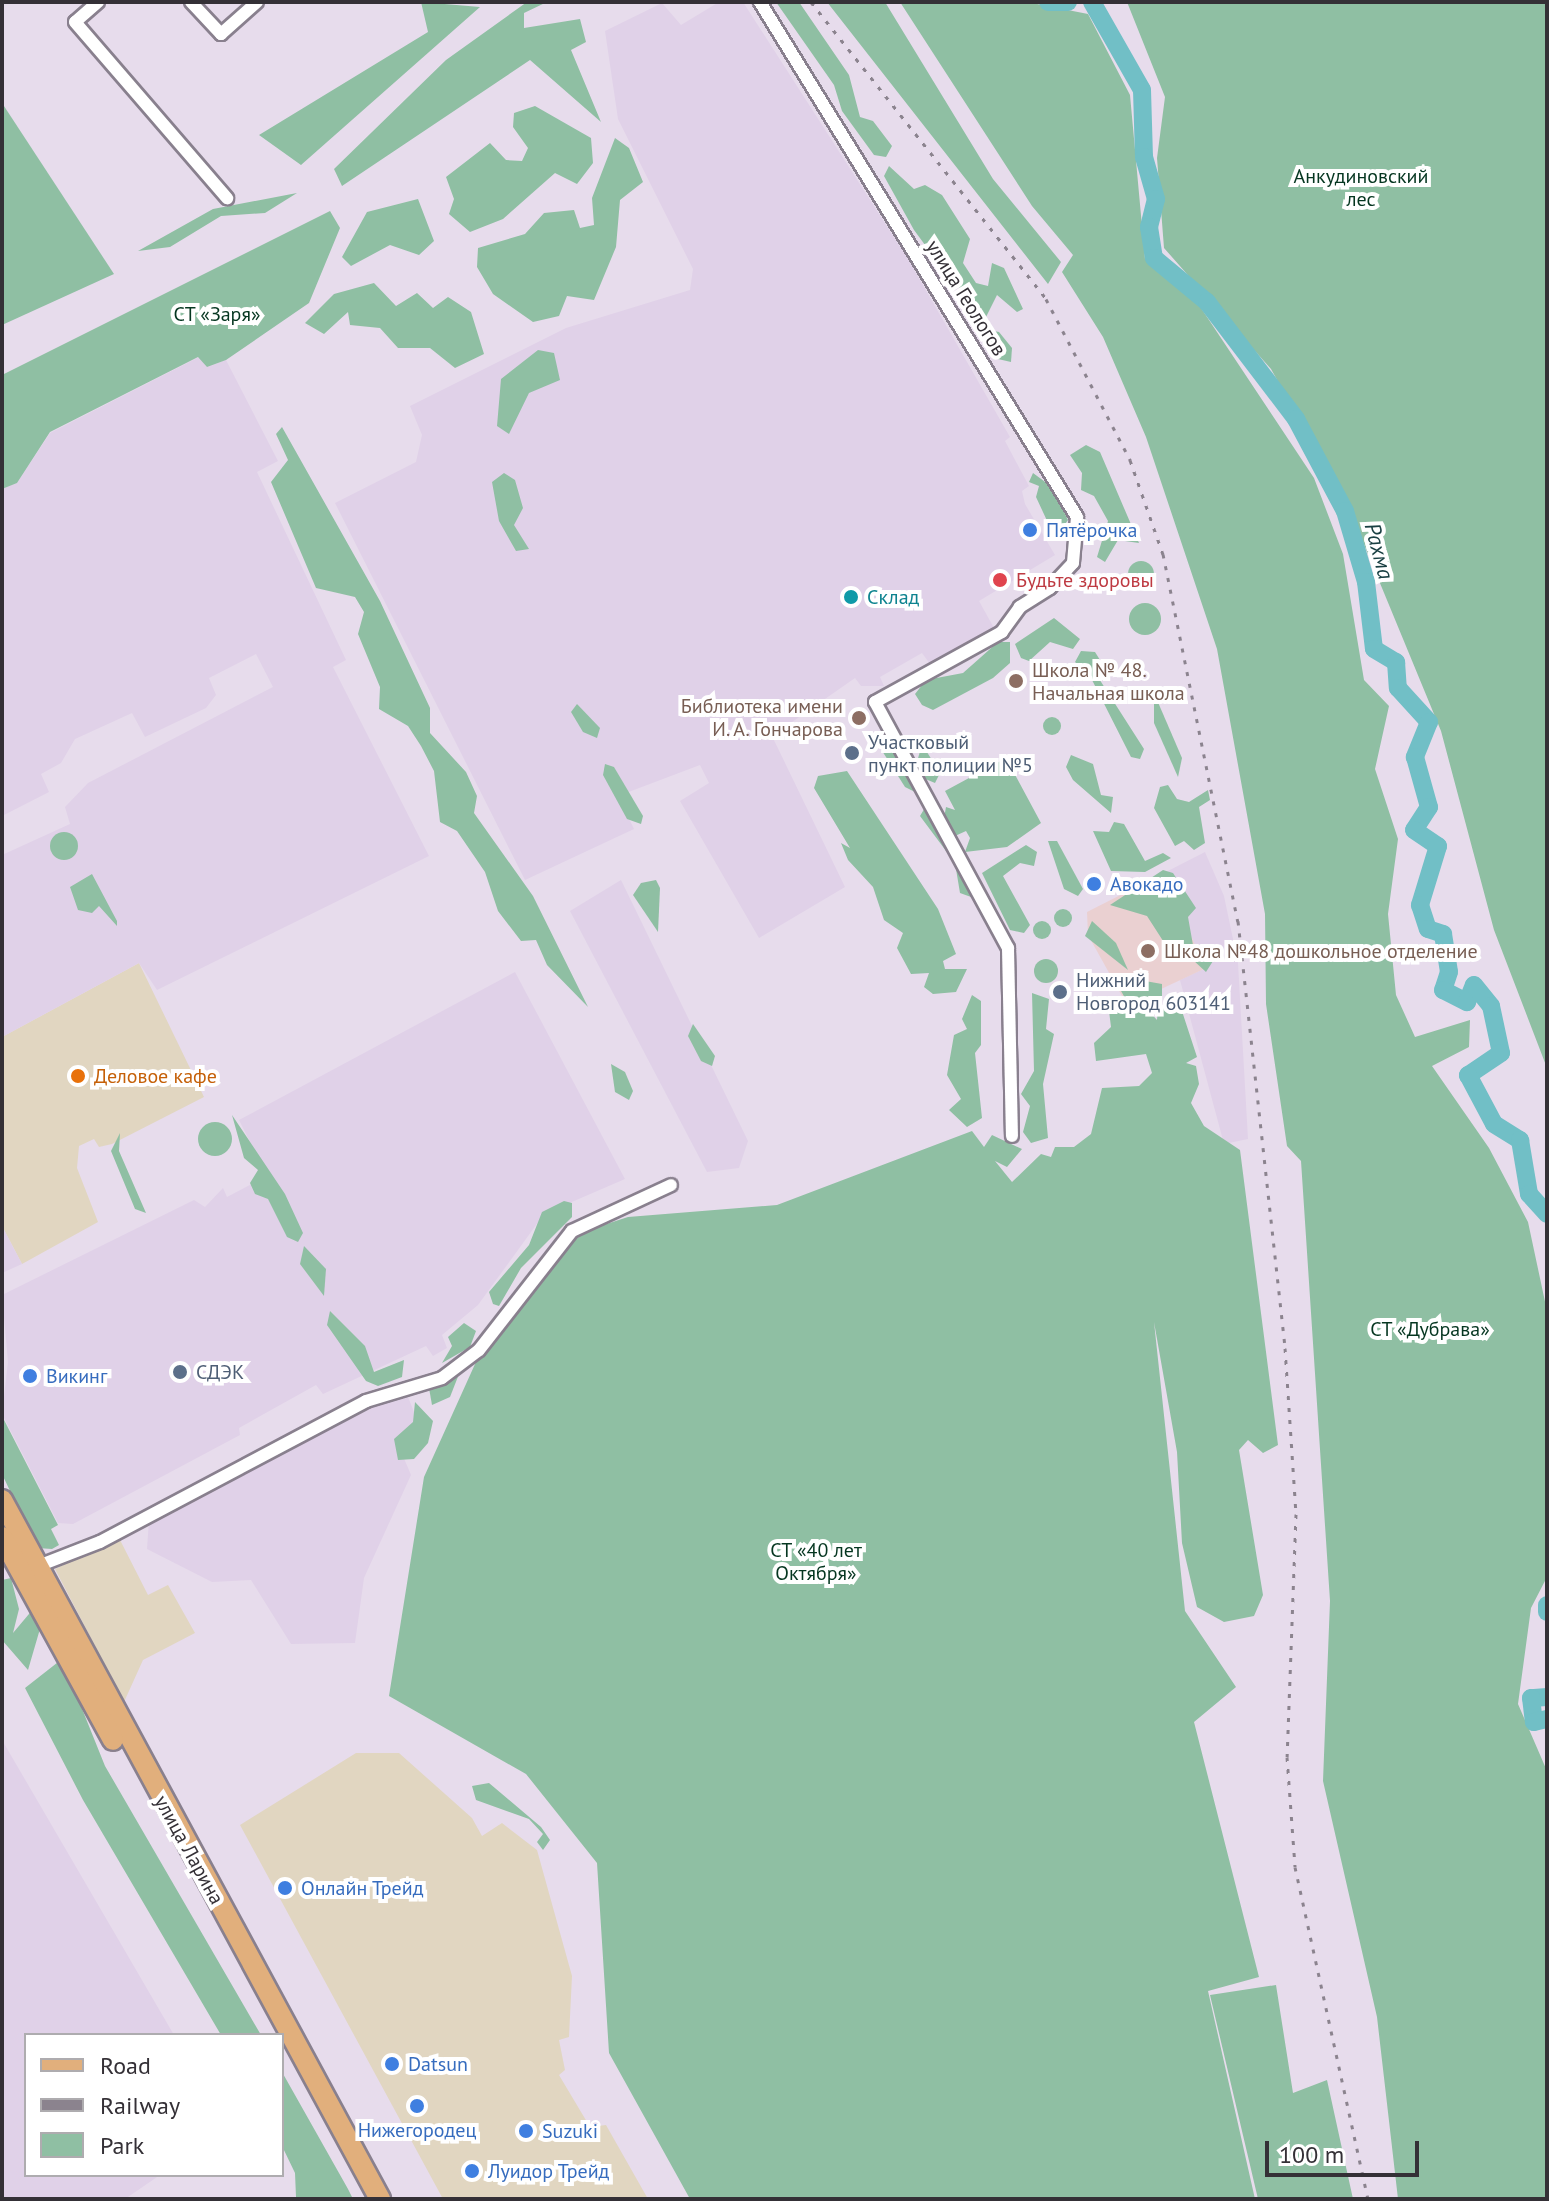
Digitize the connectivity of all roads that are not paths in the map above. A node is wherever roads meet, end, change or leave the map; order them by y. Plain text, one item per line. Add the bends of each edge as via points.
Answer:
1 (98, 2) edge
2 (191, 2) edge
3 (257, 2) edge
4 (760, 2) edge
5 (227, 198) dead end
6 (1012, 1136) dead end
7 (671, 1185) dead end
8 (2, 1500) edge
9 (7, 1538) edge
10 (38, 1566) junction
11 (274, 2033) edge
12 (284, 2052) edge
13 (364, 2199) edge
14 (380, 2199) edge

1 - 5 street via 75,22
2 - 3 street via 221,34
4 - 6 street, улица Геологов via 1075,509 1073,563 1020,607 1002,632 875,702 1008,948
7 - 10 street via 572,1231 479,1350 449,1373 366,1401 100,1542
8 - 9 main road, улица Ларина
9 - 10 main road, улица Ларина
9 - 11 main road, улица Ларина
10 - 14 main road, улица Ларина
12 - 13 main road

